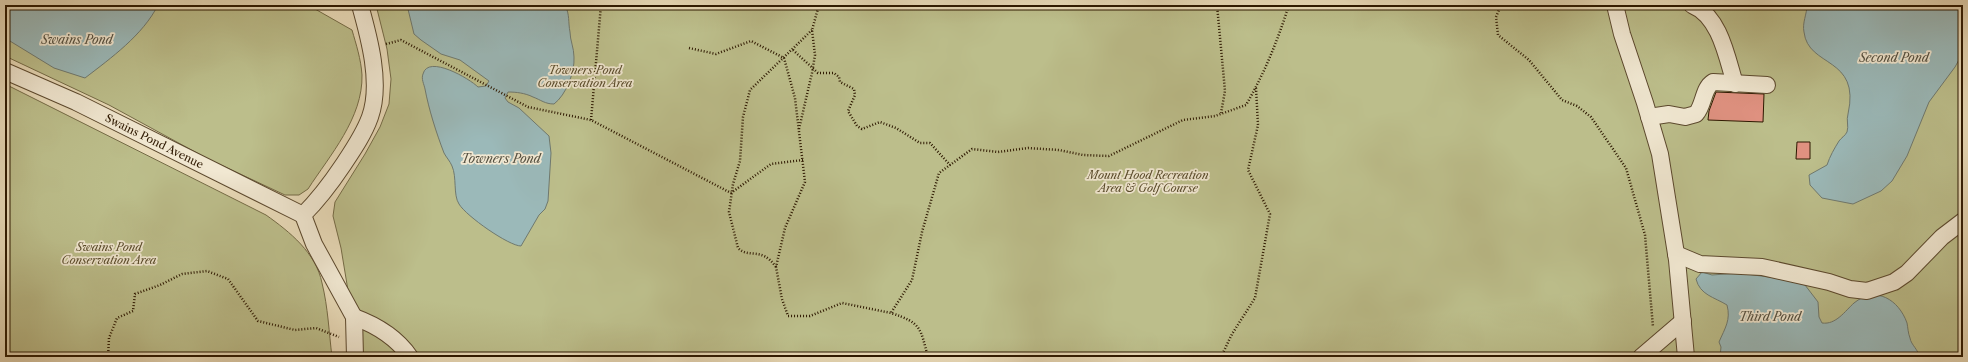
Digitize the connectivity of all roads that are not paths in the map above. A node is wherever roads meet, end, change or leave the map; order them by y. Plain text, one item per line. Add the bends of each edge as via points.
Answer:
1 (360, 5) edge
2 (1615, 5) edge
3 (1692, 5) edge
4 (5, 71) edge
5 (1735, 84) junction
6 (1767, 85) dead end
7 (1649, 117) junction
8 (303, 215) junction
9 (1963, 221) edge
10 (1676, 254) junction
11 (1683, 321) junction
12 (354, 324) junction
13 (1644, 354) edge
14 (355, 357) edge
15 (410, 357) edge
16 (1686, 357) edge

1 - 8 street via 372,47 374,77 371,117 331,182
2 - 7 street
3 - 5 street via 1698,7 1713,23 1724,46
4 - 8 street, Swains Pond Avenue via 76,102
5 - 6 street
5 - 7 street via 1711,83 1705,93 1701,109 1691,117 1670,114
7 - 10 street via 1660,154
8 - 12 street via 314,244
9 - 10 street via 1894,282 1867,291 1762,267 1700,264
10 - 11 street
11 - 13 street
11 - 16 street
12 - 14 street
12 - 15 street via 369,322 406,350

